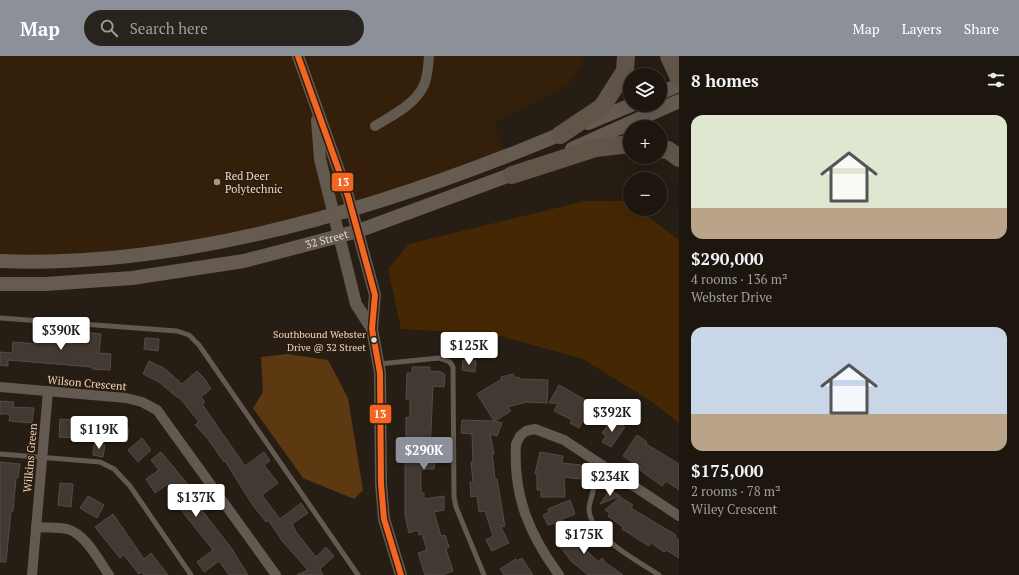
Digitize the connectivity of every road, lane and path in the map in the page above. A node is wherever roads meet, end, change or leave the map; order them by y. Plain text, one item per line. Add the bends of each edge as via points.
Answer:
1 (298, 56) edge
2 (429, 56) edge
3 (626, 56) edge
4 (669, 56) edge
5 (679, 78) edge
6 (679, 85) edge
7 (667, 90) edge
8 (679, 100) edge
9 (623, 108) edge
10 (316, 111) junction
11 (375, 126) dead end
12 (560, 135) junction
13 (623, 145) edge
14 (667, 150) edge
15 (679, 158) edge
16 (512, 175) junction
17 (352, 209) junction
18 (334, 214) junction
19 (358, 231) junction
20 (340, 236) junction
21 (0, 261) edge
22 (0, 284) edge
23 (0, 318) edge
24 (372, 329) junction
25 (379, 364) junction
26 (0, 387) edge
27 (48, 391) junction
28 (0, 454) edge
29 (42, 458) junction
30 (606, 466) junction
31 (679, 516) edge
32 (36, 527) junction
33 (32, 575) edge
34 (109, 575) edge
35 (191, 575) edge
36 (276, 575) edge
37 (358, 575) edge
38 (402, 575) edge
39 (484, 575) edge
40 (559, 575) edge
41 (659, 575) edge

1 - 10 street
2 - 11 street via 423,87 412,101
3 - 12 highway via 625,71 602,107
4 - 5 highway
6 - 7 main road
8 - 16 main road, 32 Street
9 - 12 main road, 32 Street
10 - 17 street via 334,153
10 - 18 street via 320,159
12 - 17 main road, 32 Street via 506,158
13 - 16 highway via 596,148
14 - 15 highway
16 - 19 main road, 32 Street
17 - 18 main road, 32 Street
17 - 19 street
18 - 20 street
18 - 21 main road, 32 Street via 224,241 164,252 67,261
19 - 20 main road, 32 Street
19 - 24 street via 375,295
20 - 22 main road, 32 Street via 244,261 170,273 90,282
20 - 24 street via 356,304
23 - 37 lane via 177,330 189,335 199,345
24 - 25 street
25 - 38 street via 384,519
25 - 39 lane via 439,358 450,362 453,367 454,497
26 - 27 street, Wilson Crescent
27 - 29 street, Wilkins Green
27 - 36 street, Wilson Crescent via 134,399 157,410
28 - 29 lane
29 - 32 street, Wilkins Green
29 - 35 lane via 100,462 114,468 130,486
30 - 31 street
30 - 40 street via 564,440 535,429 526,431 516,444 521,503 529,528
30 - 41 lane via 598,472 589,508 592,524 622,551
32 - 33 street, Wilkins Green
32 - 34 street via 74,532

